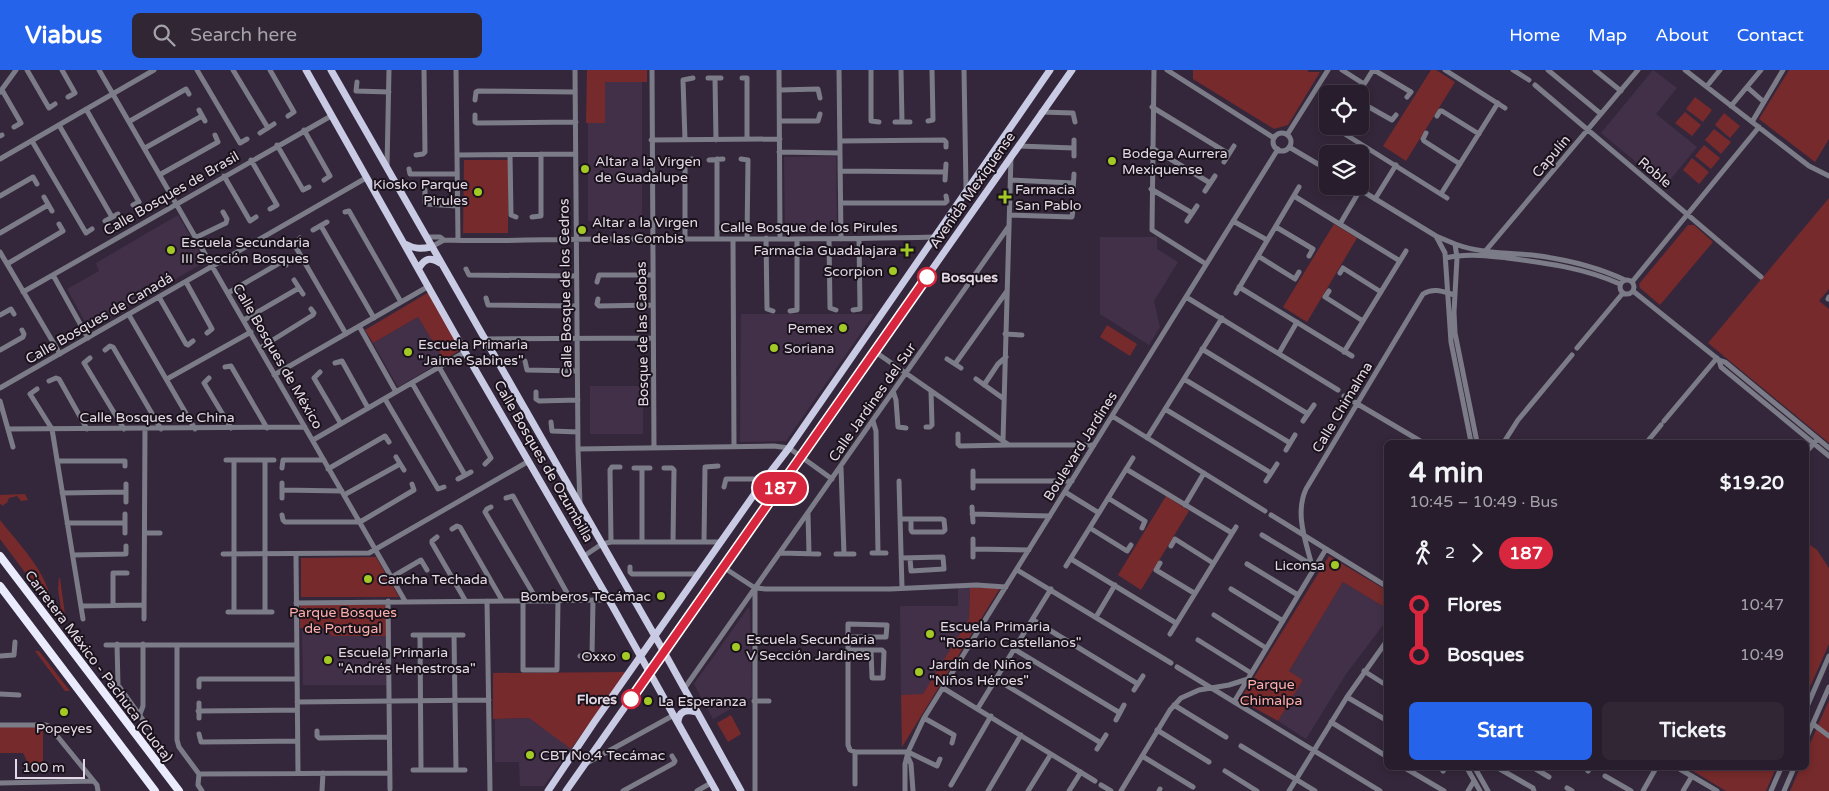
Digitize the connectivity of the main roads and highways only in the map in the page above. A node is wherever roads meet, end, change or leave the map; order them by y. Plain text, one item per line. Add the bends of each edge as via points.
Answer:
1 (306, 70) edge
2 (331, 70) edge
3 (1050, 70) edge
4 (1072, 70) edge
5 (404, 244) junction
6 (431, 247) junction
7 (442, 265) junction
8 (419, 268) junction
9 (0, 556) edge
10 (0, 586) edge
11 (655, 636) junction
12 (664, 652) junction
13 (641, 657) junction
14 (650, 672) junction
15 (696, 712) junction
16 (678, 722) junction
17 (568, 790) edge
18 (155, 791) edge
19 (179, 791) edge
20 (548, 791) edge
21 (716, 791) edge
22 (740, 791) edge

1 - 5 main road, Calle Bosques de Ozumbilla
2 - 6 main road, Calle Bosques de Ozumbilla
3 - 11 main road, Avenida Mexiquense
4 - 12 main road, Avenida Mexiquense
5 - 6 main road via 422,249
5 - 8 main road, Calle Bosques de Ozumbilla
6 - 7 main road, Calle Bosques de Ozumbilla
7 - 8 main road via 427,258
7 - 11 main road, Calle Bosques de Ozumbilla
8 - 13 main road, Calle Bosques de Ozumbilla
9 - 19 highway, Carretera México - Pachuca (Cuota)
10 - 18 highway
11 - 12 main road, Calle Bosques de Ozumbilla
11 - 13 main road, Avenida Mexiquense
12 - 14 main road, Avenida Mexiquense
12 - 15 main road, Calle Bosques de Ozumbilla
13 - 14 main road, Calle Bosques de Ozumbilla
13 - 20 main road, Avenida Mexiquense
14 - 16 main road, Calle Bosques de Ozumbilla
14 - 17 main road, Avenida Mexiquense
15 - 16 main road via 684,711
15 - 22 main road, Calle Bosques de Ozumbilla
16 - 21 main road, Calle Bosques de Ozumbilla

